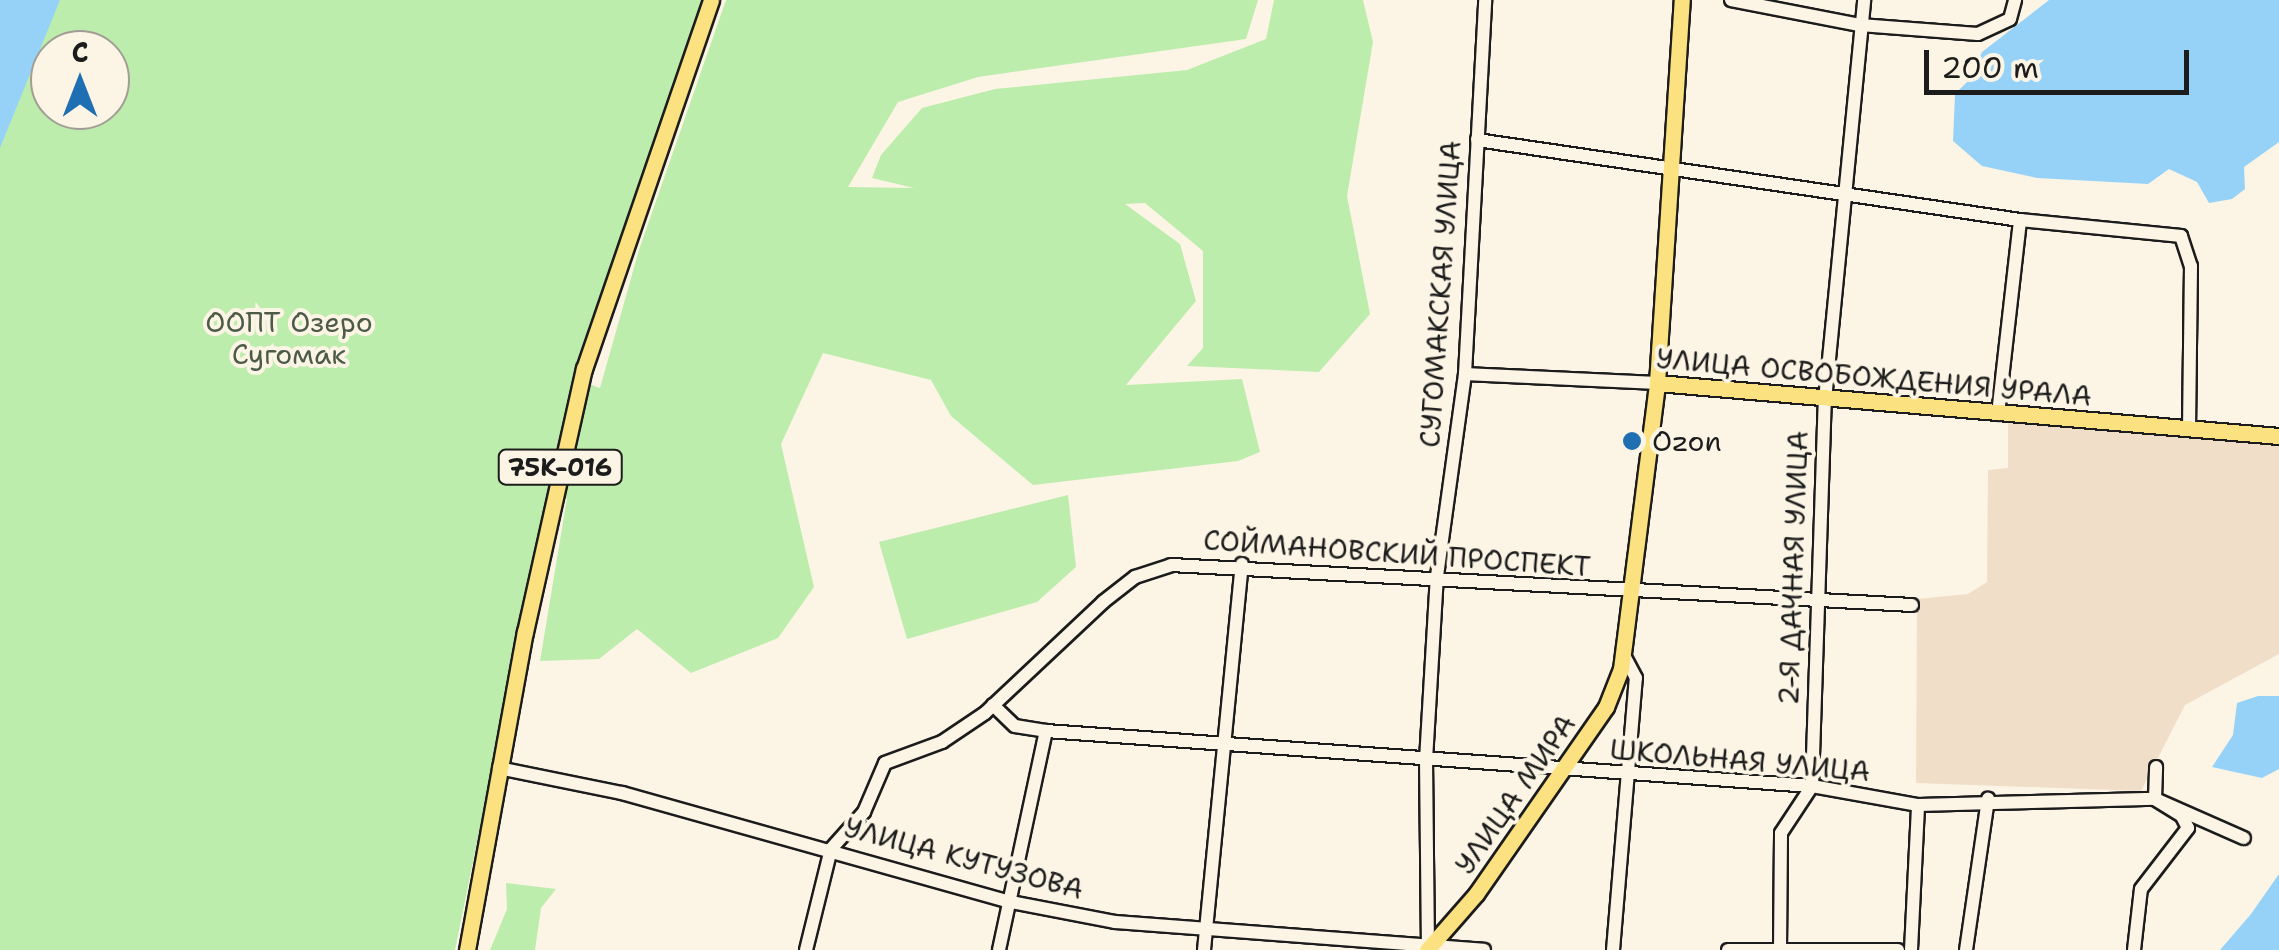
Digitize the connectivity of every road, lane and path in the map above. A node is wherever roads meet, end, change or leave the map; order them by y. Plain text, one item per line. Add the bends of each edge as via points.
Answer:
1 (712, 0) edge
2 (1485, 0) edge
3 (1682, 0) edge
4 (1731, 0) edge
5 (1864, 0) edge
6 (2015, 0) edge
7 (1860, 25) junction
8 (1477, 140) junction
9 (1666, 171) junction
10 (1849, 194) junction
11 (2020, 220) junction
12 (1465, 374) junction
13 (1657, 383) junction
14 (1825, 400) junction
15 (1998, 414) junction
16 (2188, 427) junction
17 (2279, 436) edge
18 (1242, 564) junction
19 (1437, 576) junction
20 (1634, 594) junction
21 (1813, 604) junction
22 (1912, 605) dead end
23 (1624, 656) junction
24 (993, 705) junction
25 (1046, 731) junction
26 (1224, 744) junction
27 (1426, 760) junction
28 (2156, 767) dead end
29 (499, 768) junction
30 (1562, 768) junction
31 (1628, 776) junction
32 (1812, 786) junction
33 (1988, 799) junction
34 (2155, 799) junction
35 (1918, 806) junction
36 (2244, 838) dead end
37 (831, 849) junction
38 (1006, 901) junction
39 (1208, 928) junction
40 (1780, 949) edge
41 (466, 950) edge
42 (806, 950) edge
43 (999, 950) edge
44 (1204, 950) edge
45 (1428, 950) edge
46 (1484, 950) edge
47 (1614, 950) edge
48 (1728, 950) edge
49 (1891, 950) edge
50 (1898, 950) edge
51 (1911, 950) edge
52 (1966, 950) edge
53 (2134, 950) edge

1 - 29 main road, 75К-016 via 584,369
2 - 8 street, СУГОМАКСКАЯ УЛИЦА
3 - 9 main road, УЛИЦА МИРА
4 - 7 street
5 - 7 street, 2-Я ДАЧНАЯ УЛИЦА
6 - 7 street via 2010,19 1978,34
7 - 10 street, 2-Я ДАЧНАЯ УЛИЦА
8 - 9 street
8 - 12 street, СУГОМАКСКАЯ УЛИЦА
9 - 10 street
9 - 13 main road, УЛИЦА МИРА
10 - 11 street
10 - 14 street, 2-Я ДАЧНАЯ УЛИЦА
11 - 15 street
11 - 16 street via 2181,236 2191,266
12 - 13 street, УЛИЦА ОСВОБОЖДЕНИЯ УРАЛА
12 - 19 street, СУГОМАКСКАЯ УЛИЦА
13 - 14 main road, УЛИЦА ОСВОБОЖДЕНИЯ УРАЛА
13 - 20 main road, УЛИЦА МИРА
14 - 15 main road, УЛИЦА ОСВОБОЖДЕНИЯ УРАЛА
14 - 21 street, 2-Я ДАЧНАЯ УЛИЦА
15 - 16 main road, УЛИЦА ОСВОБОЖДЕНИЯ УРАЛА
16 - 17 main road, УЛИЦА ОСВОБОЖДЕНИЯ УРАЛА
18 - 19 street, СОЙМАНОВСКИЙ ПРОСПЕКТ
18 - 24 street, СОЙМАНОВСКИЙ ПРОСПЕКТ via 1171,565 1135,577
18 - 26 street
19 - 20 street, СОЙМАНОВСКИЙ ПРОСПЕКТ
19 - 27 street, СУГОМАКСКАЯ УЛИЦА
20 - 21 street, СОЙМАНОВСКИЙ ПРОСПЕКТ
20 - 23 main road, УЛИЦА МИРА
21 - 22 street, СОЙМАНОВСКИЙ ПРОСПЕКТ
21 - 32 street, 2-Я ДАЧНАЯ УЛИЦА
23 - 30 main road, УЛИЦА МИРА via 1606,707
23 - 31 street via 1636,678
24 - 25 street, ШКОЛЬНАЯ УЛИЦА via 1015,726
24 - 37 street, СОЙМАНОВСКИЙ ПРОСПЕКТ via 942,742 885,763 864,812
25 - 26 street, ШКОЛЬНАЯ УЛИЦА
25 - 38 street
26 - 27 street, ШКОЛЬНАЯ УЛИЦА
26 - 39 street
27 - 30 street, ШКОЛЬНАЯ УЛИЦА
27 - 45 street, СУГОМАКСКАЯ УЛИЦА
28 - 34 street
29 - 37 street, УЛИЦА КУТУЗОВА
29 - 41 main road, 75К-016
30 - 31 street, ШКОЛЬНАЯ УЛИЦА
30 - 45 main road, УЛИЦА МИРА via 1476,894
31 - 32 street, ШКОЛЬНАЯ УЛИЦА
31 - 47 street
32 - 35 street, ШКОЛЬНАЯ УЛИЦА
32 - 40 street via 1781,833
33 - 34 street, ШКОЛЬНАЯ УЛИЦА
33 - 35 street, ШКОЛЬНАЯ УЛИЦА
33 - 52 street
34 - 36 street, ШКОЛЬНАЯ УЛИЦА
34 - 53 street via 2182,816 2188,828 2140,888
35 - 51 street
37 - 38 street, УЛИЦА КУТУЗОВА
37 - 42 street
38 - 39 street, УЛИЦА КУТУЗОВА via 1115,922
38 - 43 street
39 - 44 street
39 - 45 street, УЛИЦА КУТУЗОВА
40 - 48 street
40 - 49 street
45 - 46 street, УЛИЦА КУТУЗОВА
49 - 50 street

